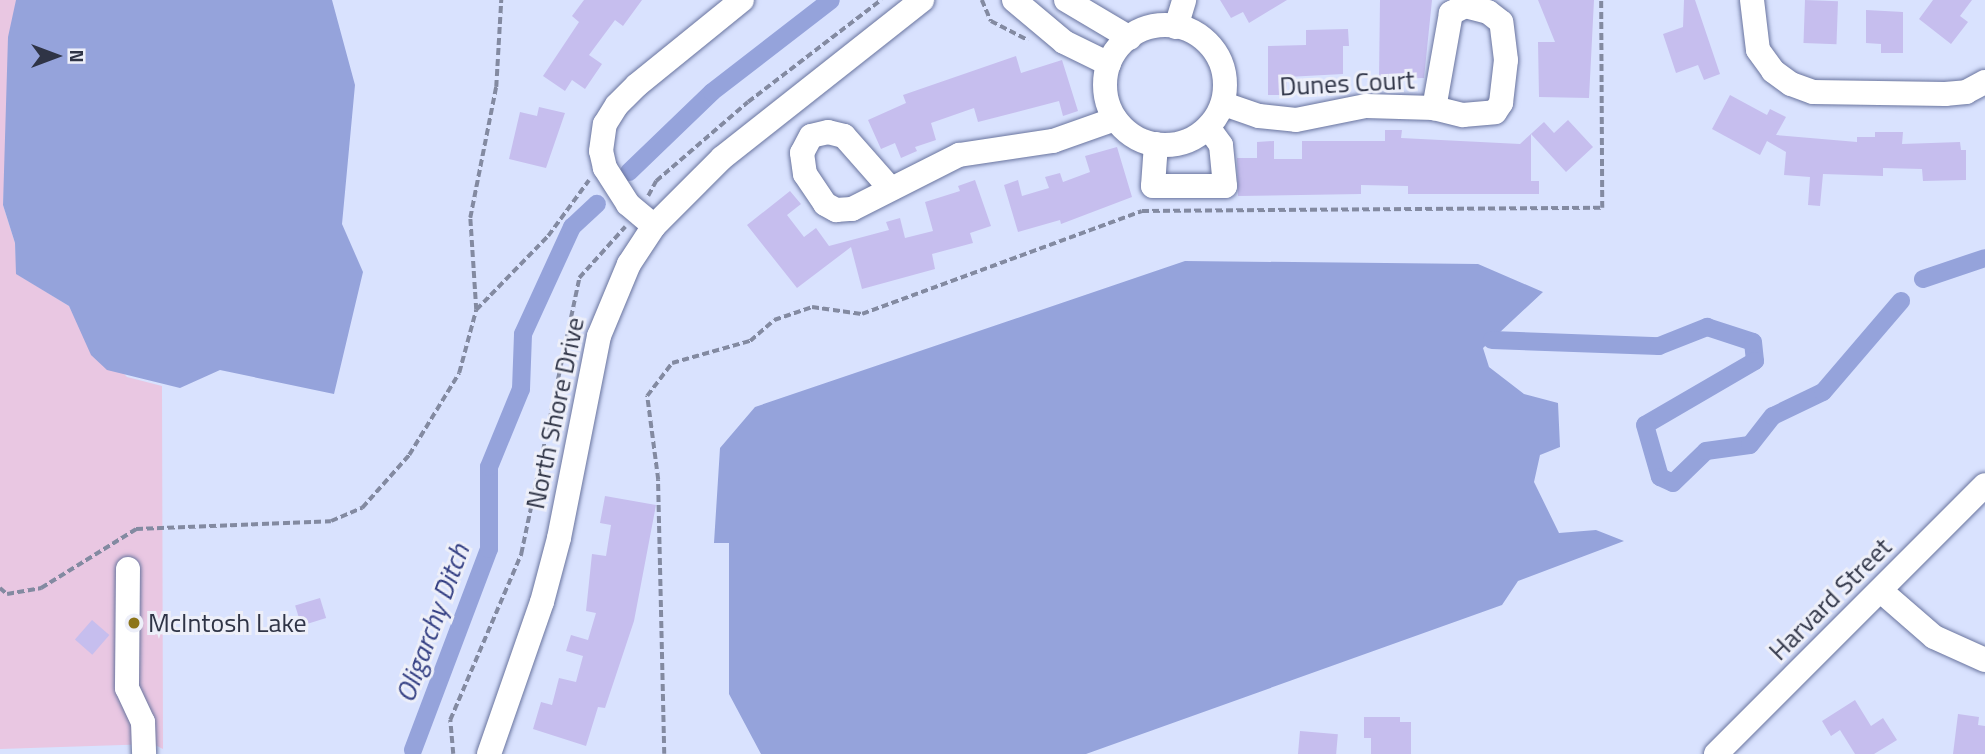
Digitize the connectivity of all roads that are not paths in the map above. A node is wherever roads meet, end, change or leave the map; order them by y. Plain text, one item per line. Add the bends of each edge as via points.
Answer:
1 (742, 0) edge
2 (922, 0) edge
3 (1014, 0) edge
4 (1066, 0) edge
5 (1184, 0) edge
6 (1752, 0) edge
7 (1176, 27) junction
8 (1130, 38) junction
9 (1109, 64) junction
10 (1985, 82) edge
11 (1224, 104) junction
12 (1434, 108) junction
13 (1115, 119) junction
14 (1208, 127) junction
15 (1156, 144) junction
16 (889, 187) dead end
17 (634, 221) junction
18 (1985, 485) edge
19 (128, 569) dead end
20 (1881, 591) junction
21 (1985, 660) edge
22 (144, 754) edge
23 (489, 754) edge
24 (1716, 754) edge

1 - 17 street via 638,85 605,124 601,151 605,168
2 - 17 street, North Shore Drive via 722,158
3 - 9 street via 1064,42
4 - 8 street
5 - 7 street
6 - 10 street via 1758,50 1773,71 1813,92 1945,94 1966,92
7 - 8 street via 1147,30
7 - 11 street via 1210,42 1225,73
8 - 9 street via 1119,44
9 - 13 street via 1106,95
11 - 12 street, Dunes Court via 1259,116 1296,120 1366,106
11 - 14 street
12 - 12 street, Dunes Court via 1483,116 1501,103 1506,60 1501,22 1488,12 1465,6 1451,13
13 - 15 street
13 - 16 street via 1053,141 959,155
14 - 15 street via 1177,144
14 - 15 street via 1222,145 1225,186 1153,186
17 - 23 street, North Shore Drive via 629,264 603,324 559,538
18 - 20 street, Harvard Street
19 - 22 street via 127,688 143,722
20 - 21 street via 1934,637
20 - 24 street, Harvard Street

